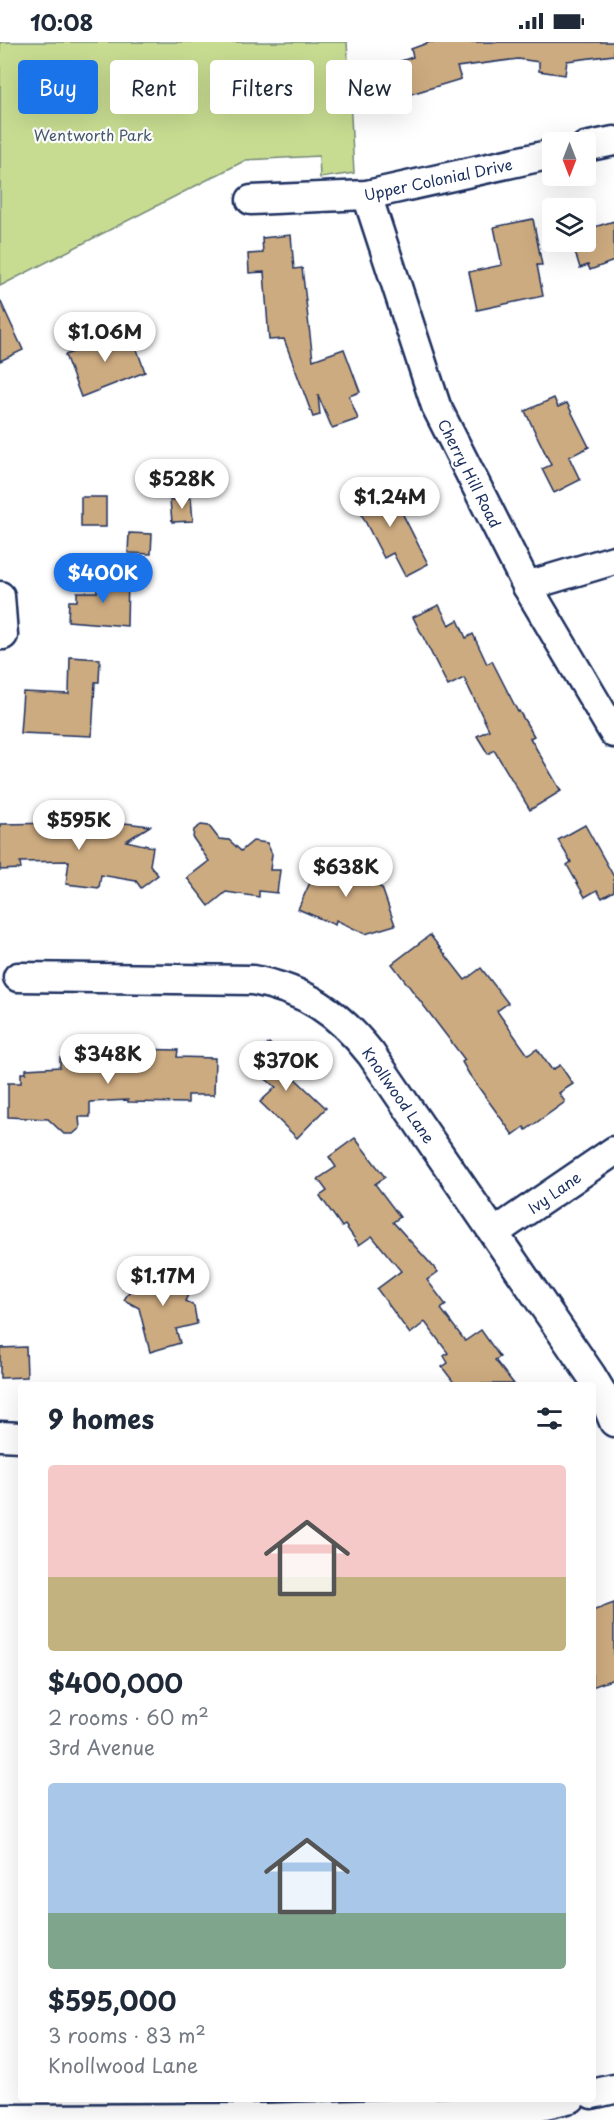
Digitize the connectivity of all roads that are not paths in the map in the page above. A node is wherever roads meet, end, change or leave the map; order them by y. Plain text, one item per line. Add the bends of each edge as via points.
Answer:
1 (614, 141) edge
2 (596, 145) edge
3 (542, 156) edge
4 (366, 195) junction
5 (251, 200) dead end
6 (614, 560) edge
7 (527, 586) junction
8 (0, 596) edge
9 (0, 635) edge
10 (614, 734) edge
11 (18, 977) dead end
12 (614, 1151) edge
13 (494, 1233) junction
14 (595, 1382) edge
15 (596, 1384) edge
16 (614, 1422) edge
17 (0, 1436) edge
18 (18, 1437) edge
19 (614, 2089) edge
20 (596, 2093) edge
21 (554, 2102) edge
22 (266, 2112) edge
23 (0, 2119) edge

1 - 2 street
3 - 4 street, Upper Colonial Drive
4 - 5 street, Upper Colonial Drive
4 - 7 street, Cherry Hill Road via 436,406
6 - 7 street
7 - 10 street, Cherry Hill Road
8 - 9 street
11 - 13 street, Knollwood Lane via 253,980 292,991 328,1009 371,1054
12 - 13 street, Ivy Lane
13 - 14 street, Knollwood Lane
15 - 16 street, Knollwood Lane
17 - 18 street
19 - 20 street
21 - 22 street via 519,2110
22 - 23 street

